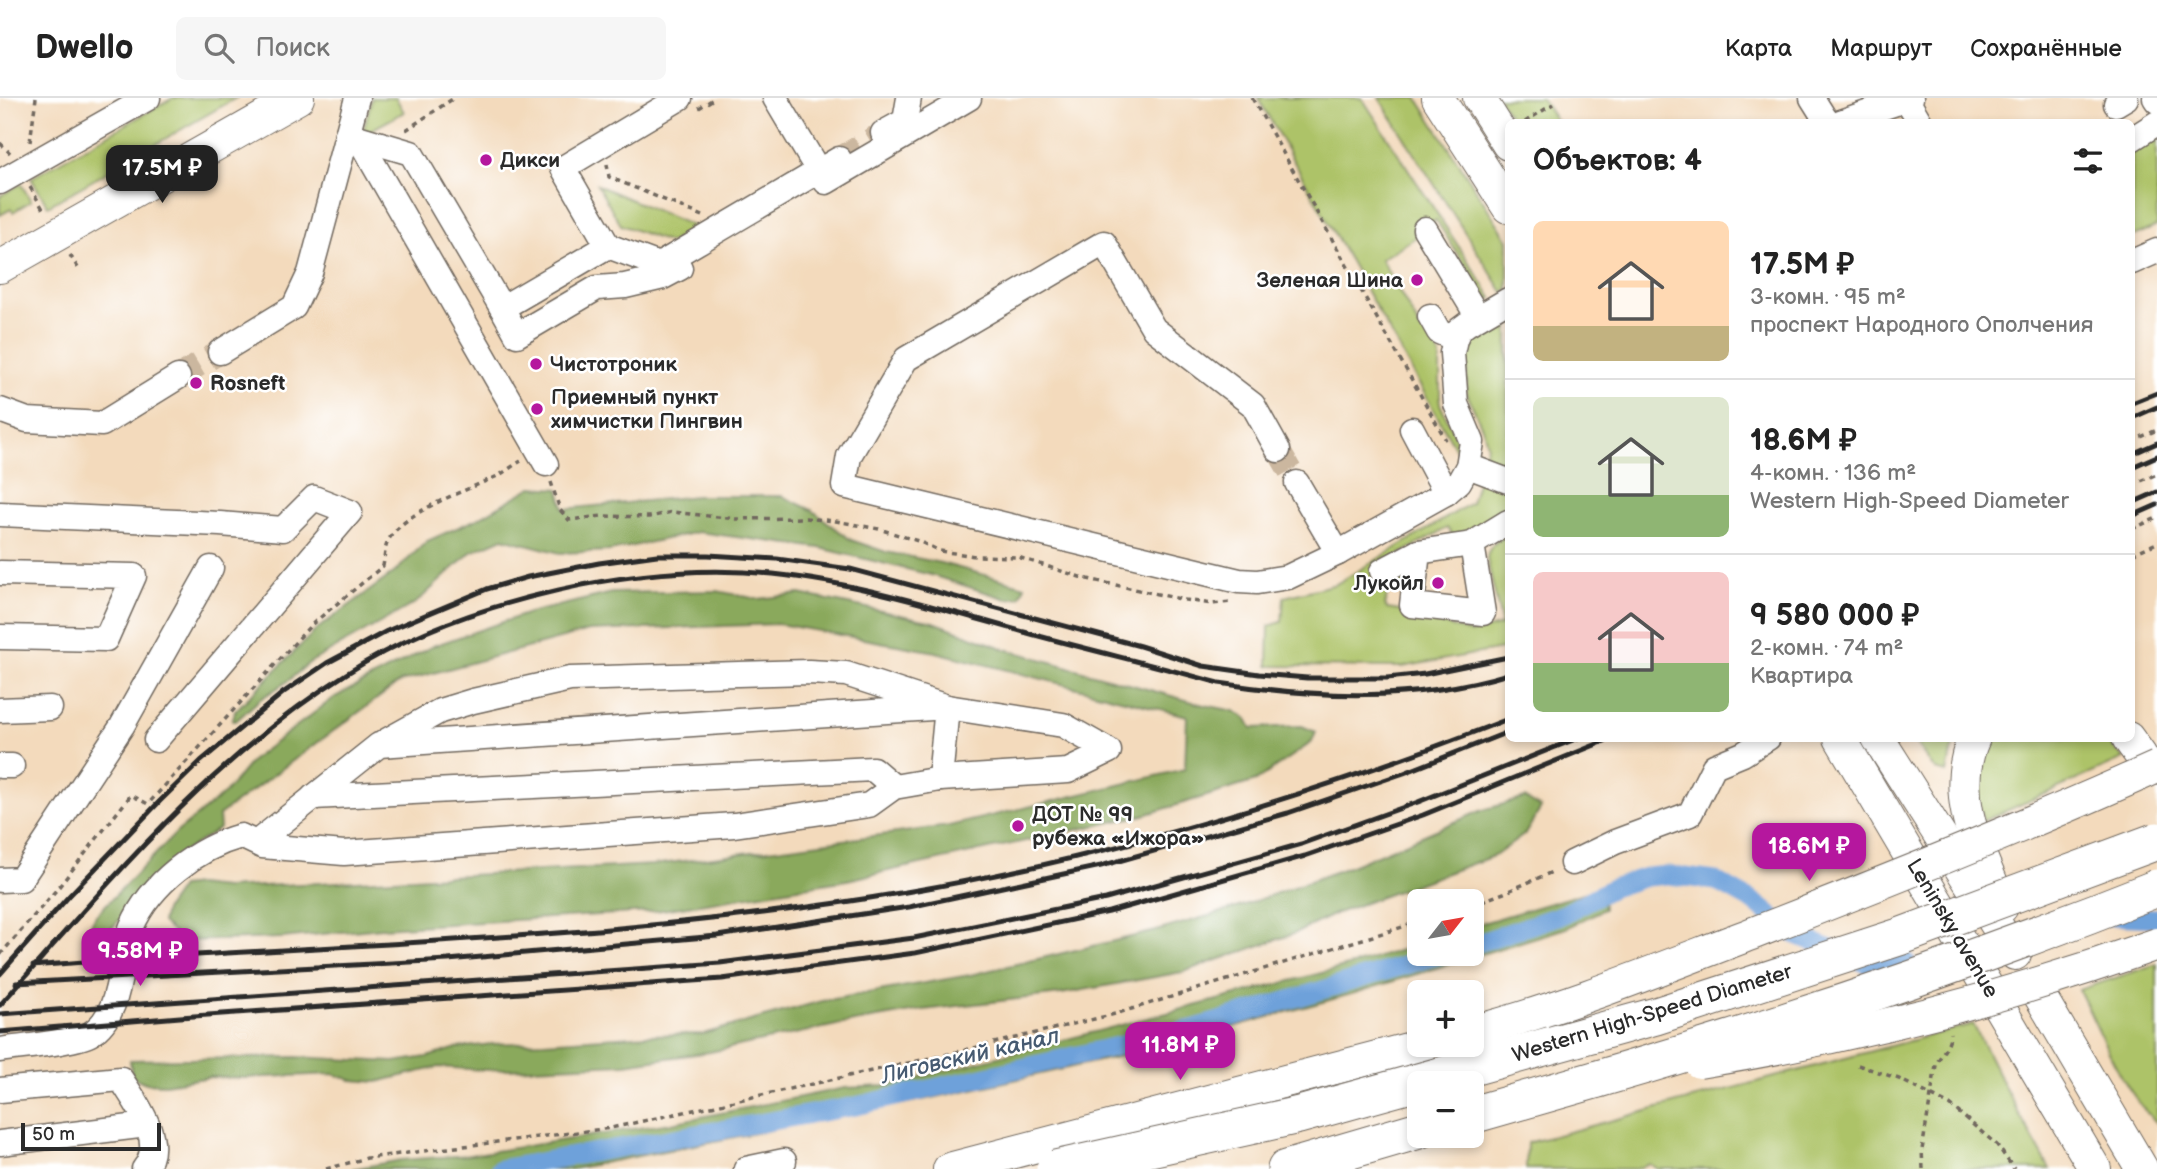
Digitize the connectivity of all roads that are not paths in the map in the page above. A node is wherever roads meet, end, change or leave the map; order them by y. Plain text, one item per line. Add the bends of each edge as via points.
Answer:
1 (148, 98) edge
2 (258, 98) edge
3 (298, 98) edge
4 (357, 98) edge
5 (775, 98) edge
6 (909, 98) edge
7 (969, 98) edge
8 (1438, 98) edge
9 (1479, 98) edge
10 (1812, 98) edge
11 (1909, 99) edge
12 (685, 105) edge
13 (1824, 119) edge
14 (1849, 119) edge
15 (1919, 119) edge
16 (2157, 123) edge
17 (344, 137) junction
18 (876, 137) tunnel mouth
19 (2135, 137) edge
20 (1505, 139) edge
21 (0, 182) edge
22 (1505, 201) edge
23 (1425, 229) dead end
24 (0, 245) edge
25 (608, 246) junction
26 (2157, 251) edge
27 (2135, 261) edge
28 (0, 267) edge
29 (1505, 302) edge
30 (502, 308) junction
31 (1430, 316) dead end
32 (1478, 317) junction
33 (517, 335) junction
34 (1455, 339) junction
35 (220, 352) tunnel mouth
36 (483, 355) junction
37 (178, 377) tunnel mouth
38 (0, 410) edge
39 (1412, 429) dead end
40 (1278, 450) tunnel mouth
41 (542, 457) road end
42 (1469, 463) junction
43 (1505, 480) edge
44 (1297, 483) tunnel mouth
45 (1446, 493) junction
46 (0, 514) edge
47 (1505, 524) edge
48 (1472, 544) junction
49 (1418, 552) junction
50 (1338, 553) junction
51 (211, 568) dead end
52 (1382, 571) dead end
53 (0, 573) edge
54 (0, 637) edge
55 (947, 707) junction
56 (50, 708) dead end
57 (0, 710) edge
58 (156, 740) dead end
59 (1762, 742) edge
60 (1842, 742) edge
61 (1887, 742) edge
62 (1972, 742) edge
63 (379, 745) junction
64 (2148, 764) edge
65 (940, 779) junction
66 (894, 787) junction
67 (313, 797) junction
68 (248, 840) junction
69 (2157, 841) edge
70 (1572, 863) road end
71 (0, 880) edge
72 (2157, 888) edge
73 (2157, 944) edge
74 (2040, 996) dead end
75 (1484, 1028) edge
76 (1407, 1049) edge
77 (0, 1050) edge
78 (1598, 1079) junction
79 (0, 1090) edge
80 (1484, 1112) edge
81 (147, 1125) junction
82 (1407, 1134) edge
83 (0, 1143) edge
84 (784, 1161) dead end
85 (144, 1169) edge
86 (746, 1169) edge
87 (949, 1169) edge
88 (1055, 1169) edge
89 (1286, 1169) edge
90 (2095, 1169) edge
91 (2142, 1169) edge

1 - 21 street
2 - 24 main road
3 - 28 main road
4 - 17 street
5 - 25 street via 829,165 659,265
6 - 18 street via 905,121
7 - 33 street via 663,277 597,288
8 - 22 main road
9 - 20 main road
10 - 13 street
11 - 14 street
11 - 15 street
12 - 25 street via 563,168
16 - 19 street
17 - 30 street via 411,153
17 - 35 street via 310,273 294,307
17 - 36 street
23 - 32 street
25 - 30 street
26 - 27 street
29 - 32 street
30 - 33 street
31 - 34 street via 1439,332
32 - 34 street via 1459,330
33 - 36 street
34 - 42 street via 1456,404 1472,442
36 - 41 street
37 - 38 street via 102,424 27,420
39 - 45 street
40 - 50 street via 1253,405 1154,329 1104,243 906,359 849,456 844,486 1239,582 1288,577
42 - 43 street
42 - 45 street via 1459,482
44 - 50 street
45 - 50 street
46 - 58 street via 283,529 314,498 350,512
47 - 48 street
48 - 49 street
48 - 49 street via 1483,613 1412,605
49 - 52 street
51 - 71 street via 122,726 21,879
53 - 54 street via 134,576 106,639
55 - 63 street
55 - 63 street via 846,674 570,679 440,711
55 - 65 street
55 - 65 street via 1063,725 1109,751 1068,771
56 - 57 street
59 - 70 street via 1714,766 1690,814
60 - 90 main road
61 - 62 main road via 2015,954 1967,818 1963,787
63 - 67 street
64 - 75 main road, bridge via 2061,810 1815,909
65 - 66 street
66 - 67 street via 873,769
66 - 68 street via 869,805 734,825 344,853 262,846
67 - 68 street
68 - 77 street via 224,841 201,853 148,900 131,927 110,1013 102,1026 88,1036
69 - 88 highway, Western High-Speed Diameter, bridge via 1899,937 1656,1016 1299,1115
72 - 78 highway, bridge via 1912,979
73 - 78 main road, bridge via 1930,1015 1732,1057
74 - 91 main road
76 - 87 main road
78 - 80 highway
79 - 81 street via 121,1079
81 - 83 street
81 - 85 street via 154,1145
82 - 89 highway
84 - 86 street

